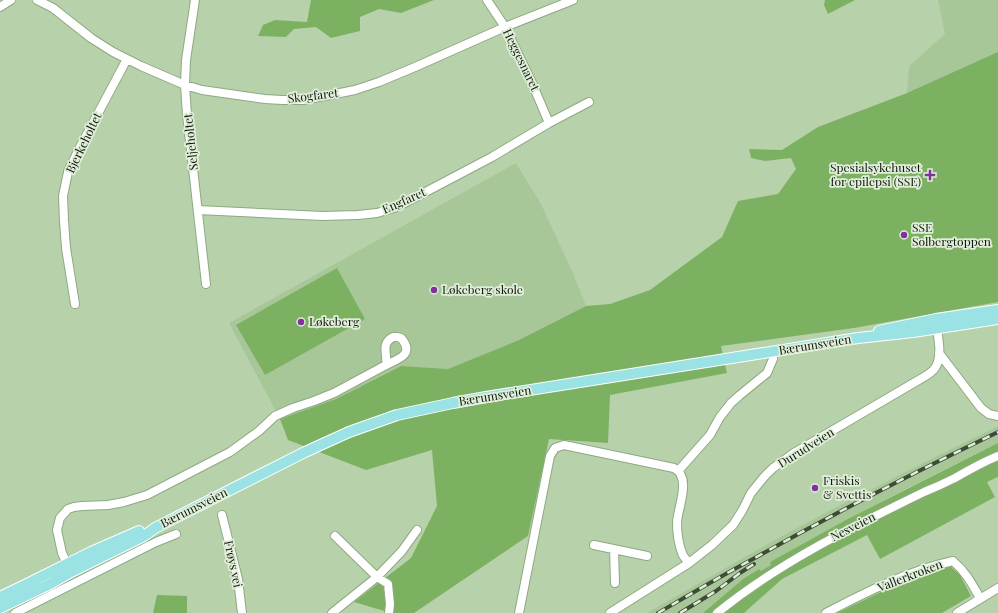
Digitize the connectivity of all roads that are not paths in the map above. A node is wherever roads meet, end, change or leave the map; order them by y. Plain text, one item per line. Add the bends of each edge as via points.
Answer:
1 (12, 0) edge
2 (37, 0) edge
3 (195, 0) edge
4 (487, 0) edge
5 (573, 0) edge
6 (0, 7) edge
7 (505, 27) junction
8 (127, 59) junction
9 (185, 85) junction
10 (589, 102) dead end
11 (550, 123) junction
12 (198, 210) junction
13 (206, 284) dead end
14 (75, 304) dead end
15 (998, 310) edge
16 (998, 319) edge
17 (936, 324) junction
18 (939, 353) junction
19 (773, 359) dead end
20 (386, 365) dead end
21 (998, 416) edge
22 (998, 456) edge
23 (679, 470) junction
24 (222, 515) dead end
25 (417, 530) dead end
26 (176, 534) dead end
27 (335, 536) dead end
28 (594, 545) dead end
29 (614, 550) junction
30 (647, 556) dead end
31 (689, 563) junction
32 (69, 568) junction
33 (377, 577) junction
34 (615, 583) dead end
35 (998, 588) edge
36 (0, 596) edge
37 (980, 598) junction
38 (0, 608) edge
39 (15, 613) edge
40 (242, 613) edge
41 (332, 613) edge
42 (389, 613) edge
43 (519, 613) edge
44 (610, 613) edge
45 (717, 613) edge
46 (826, 613) edge
47 (957, 613) edge

1 - 6 street
2 - 8 street, Skogfaret via 52,8 91,38
3 - 9 street, Seljeholtet
4 - 7 street, Heggesnaret
5 - 7 street, Skogfaret
7 - 9 street, Skogfaret via 379,82 355,90 302,100 266,99 202,90
7 - 11 street, Heggesnaret
8 - 9 street, Skogfaret
8 - 14 street, Bjerkeholtet via 68,172 63,196 64,221
9 - 12 street, Seljeholtet
10 - 11 street, Engfaret
11 - 12 street, Engfaret via 397,207 377,213 322,216
12 - 13 street, Seljeholtet
15 - 17 main road, Bærumsveien
16 - 17 main road, Bærumsveien
17 - 18 street, Durudveien
17 - 32 main road, Bærumsveien via 888,329 858,338 445,404 397,415 328,441 155,528 144,536
18 - 21 street via 981,408 989,414
18 - 31 street, Durudveien via 935,368 927,374 773,468 751,493 733,525
19 - 23 street via 767,373 731,403 710,435
20 - 32 street via 334,393 275,416 230,452 146,495 124,502 68,509 60,518 57,530
22 - 45 street, Nesveien via 804,553
23 - 31 street via 683,484 677,523 678,535 682,554
23 - 43 street via 564,444 555,448 550,456
24 - 40 street, Frøys vei via 238,579
25 - 33 street via 402,551
26 - 39 street, Bærumsveien
27 - 33 street
28 - 29 street
29 - 30 street
29 - 34 street
31 - 44 street, Durudveien
32 - 36 main road, Bærumsveien
32 - 38 main road, Bærumsveien via 50,584
33 - 41 street
33 - 42 street via 388,584
35 - 37 street
37 - 46 street, Vallerkroken via 968,577 952,561 894,580
37 - 47 street

